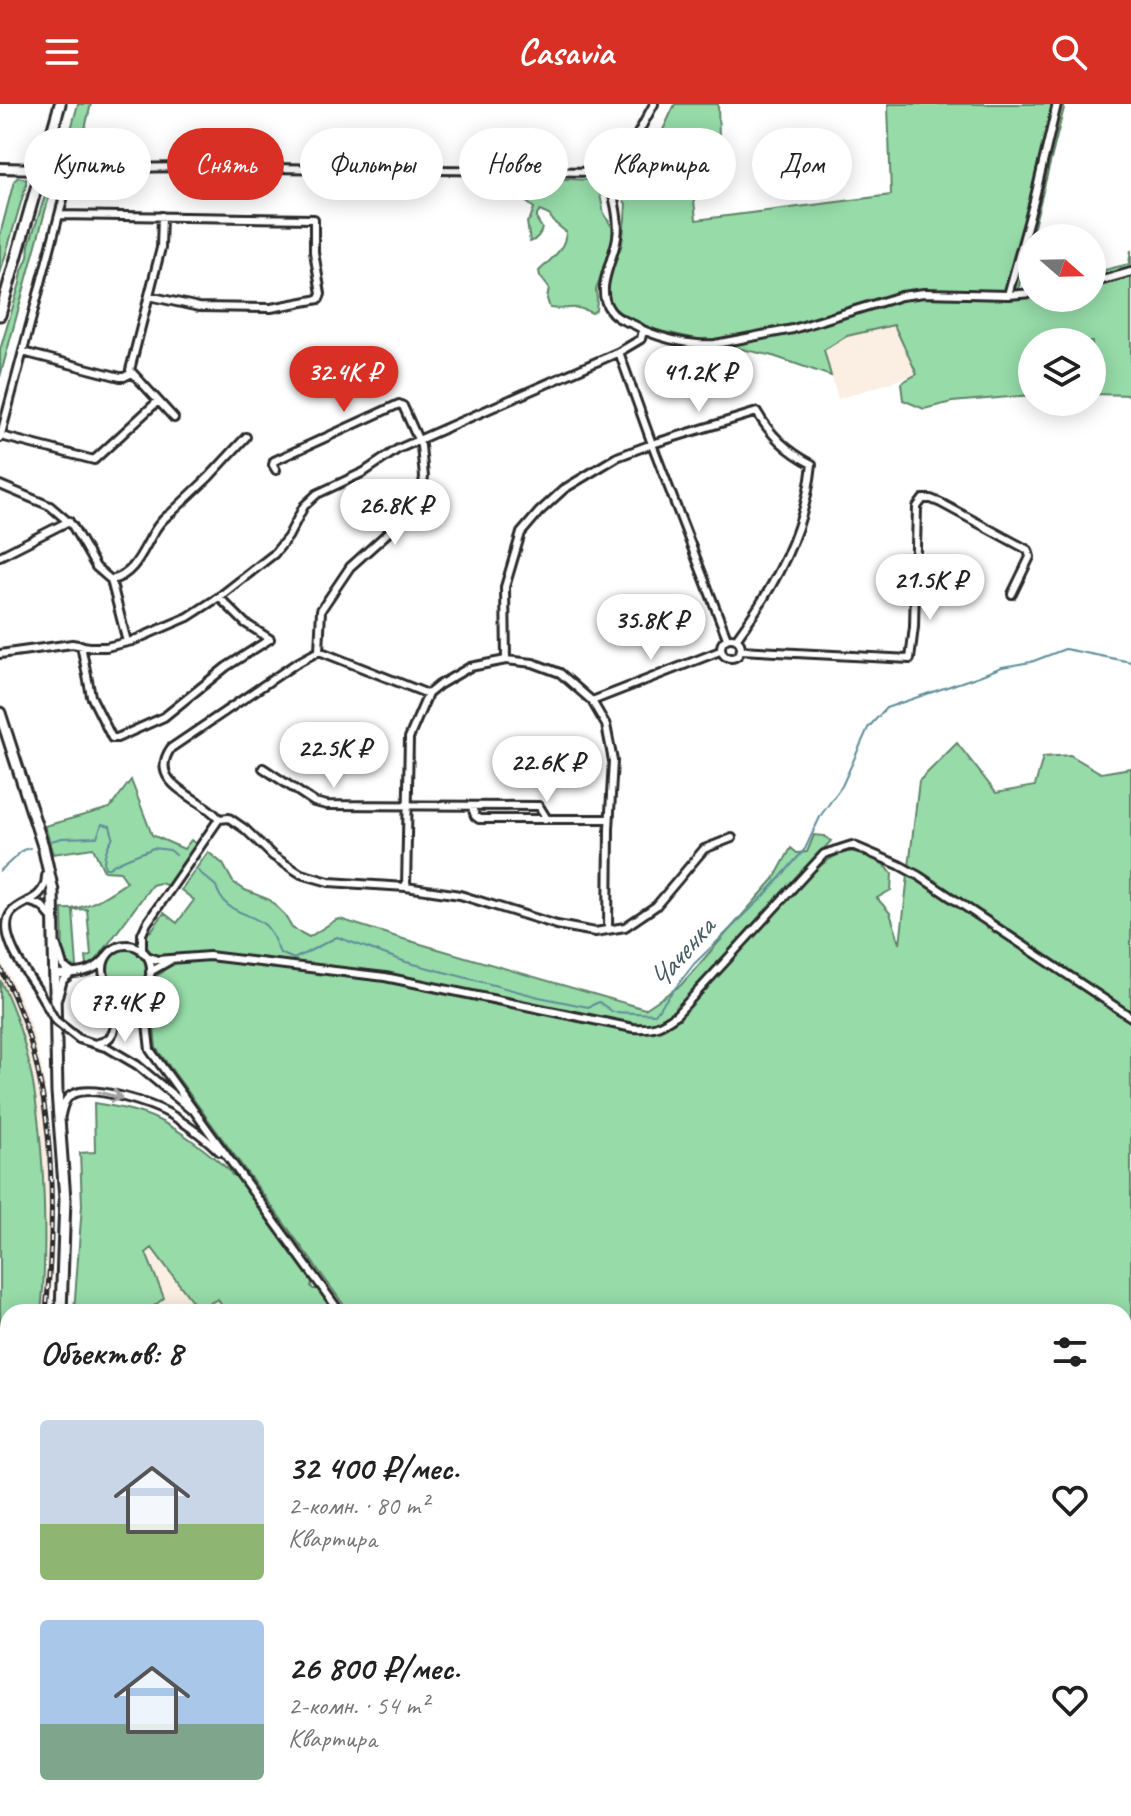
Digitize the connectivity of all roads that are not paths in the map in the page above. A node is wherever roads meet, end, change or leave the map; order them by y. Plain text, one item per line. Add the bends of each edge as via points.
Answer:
1 (60, 104) edge
2 (654, 104) edge
3 (1057, 104) edge
4 (53, 128) edge
5 (641, 128) edge
6 (0, 168) edge
7 (151, 168) edge
8 (24, 169) edge
9 (584, 172) edge
10 (32, 200) edge
11 (63, 200) edge
12 (613, 200) edge
13 (59, 215) junction
14 (162, 216) junction
15 (1131, 272) edge
16 (1106, 279) edge
17 (1018, 294) edge
18 (1008, 295) junction
19 (149, 296) junction
20 (0, 315) edge
21 (643, 330) junction
22 (23, 352) junction
23 (619, 352) junction
24 (132, 373) junction
25 (158, 401) junction
26 (174, 418) dead end
27 (0, 437) edge
28 (246, 437) dead end
29 (419, 439) junction
30 (652, 444) junction
31 (276, 470) dead end
32 (0, 485) edge
33 (69, 521) junction
34 (0, 556) edge
35 (111, 580) junction
36 (1012, 594) dead end
37 (219, 597) junction
38 (727, 638) junction
39 (736, 639) junction
40 (127, 642) junction
41 (81, 645) junction
42 (741, 650) junction
43 (319, 651) junction
44 (720, 651) junction
45 (0, 654) edge
46 (506, 660) junction
47 (428, 694) junction
48 (592, 701) junction
49 (0, 713) edge
50 (263, 768) dead end
51 (407, 806) junction
52 (472, 807) junction
53 (219, 819) junction
54 (547, 819) junction
55 (609, 819) junction
56 (732, 838) dead end
57 (46, 856) junction
58 (406, 887) junction
59 (28, 901) junction
60 (0, 911) edge
61 (10, 917) junction
62 (54, 920) junction
63 (608, 929) junction
64 (142, 934) junction
65 (54, 936) junction
66 (125, 946) junction
67 (144, 953) junction
68 (106, 957) junction
69 (174, 958) junction
70 (89, 972) junction
71 (150, 972) junction
72 (72, 973) junction
73 (55, 974) junction
74 (147, 981) junction
75 (109, 985) junction
76 (126, 993) junction
77 (145, 1006) junction
78 (117, 1009) junction
79 (55, 1015) junction
80 (1131, 1017) edge
81 (95, 1044) junction
82 (198, 1117) junction
83 (59, 1130) junction
84 (236, 1169) junction
85 (61, 1304) edge
86 (334, 1304) edge

1 - 4 main road
2 - 5 street
3 - 18 street
6 - 8 street
7 - 9 street
10 - 20 main road
11 - 13 street
12 - 21 street via 618,229 604,297 617,317
13 - 14 street
13 - 22 street
14 - 19 street via 161,248
14 - 19 street via 314,219 320,297 266,308 194,307
15 - 16 street
17 - 18 street
18 - 21 street via 901,296 793,329 715,344
19 - 24 street
21 - 23 street via 641,339
22 - 24 street via 120,377
22 - 27 street
23 - 29 street
23 - 30 street
24 - 25 street
25 - 26 street
25 - 27 street via 94,460
28 - 35 street via 164,518 127,573
29 - 31 street via 399,404 274,461
29 - 37 street via 317,494 278,549
29 - 43 street via 422,491 400,522 350,567 321,610
30 - 38 street
30 - 39 street via 757,412 780,442 812,464 791,548
30 - 46 street via 580,478 521,533 505,587
32 - 33 street via 50,506
33 - 34 street
33 - 35 street via 96,567
35 - 40 street
36 - 42 street via 1030,557 1028,550 941,503 923,499 917,507 910,659
37 - 40 street via 188,617
37 - 41 street via 270,639 164,717 117,738 112,738 91,696
38 - 39 street
38 - 44 street
39 - 42 street
40 - 41 street
41 - 45 street
42 - 44 street via 733,658
43 - 47 street
43 - 53 street via 171,748 165,757 172,784
44 - 48 street
46 - 47 street via 470,667
46 - 48 street via 560,673
47 - 51 street via 409,738
48 - 55 street via 606,725 613,761
49 - 57 main road
50 - 51 street via 314,802
51 - 52 street
51 - 58 street
52 - 54 street via 539,806
52 - 54 street via 479,819
53 - 58 street via 229,818 301,874 329,882
53 - 64 street
54 - 55 street
55 - 63 street
56 - 63 street via 704,849 656,906 625,927
57 - 59 street via 44,890
57 - 62 main road
58 - 63 street via 460,895 557,925 595,932
59 - 61 street
59 - 62 street via 42,906
60 - 61 street
61 - 81 street, bridge via 7,926 16,955 55,1020
62 - 65 main road
64 - 66 street
64 - 67 street
65 - 72 street via 60,960
65 - 73 main road
66 - 67 street
66 - 68 street
67 - 69 street via 157,960
67 - 71 street
68 - 70 street
68 - 75 street via 103,970
69 - 71 street
69 - 80 street via 209,956 385,977 650,1029 676,1015 824,854 852,845 919,876
70 - 72 street
70 - 75 street
71 - 74 street
72 - 73 street
72 - 79 street via 60,986
73 - 79 main road
74 - 76 street
74 - 77 street
75 - 76 street
75 - 78 street
76 - 77 street
76 - 78 street
77 - 82 street via 150,1050
78 - 81 street via 113,1034
79 - 83 main road
81 - 82 street via 137,1065
82 - 84 street
83 -> 84 street via 71,1095 112,1095 167,1112 209,1141
83 - 85 main road via 65,1199
84 - 86 street

